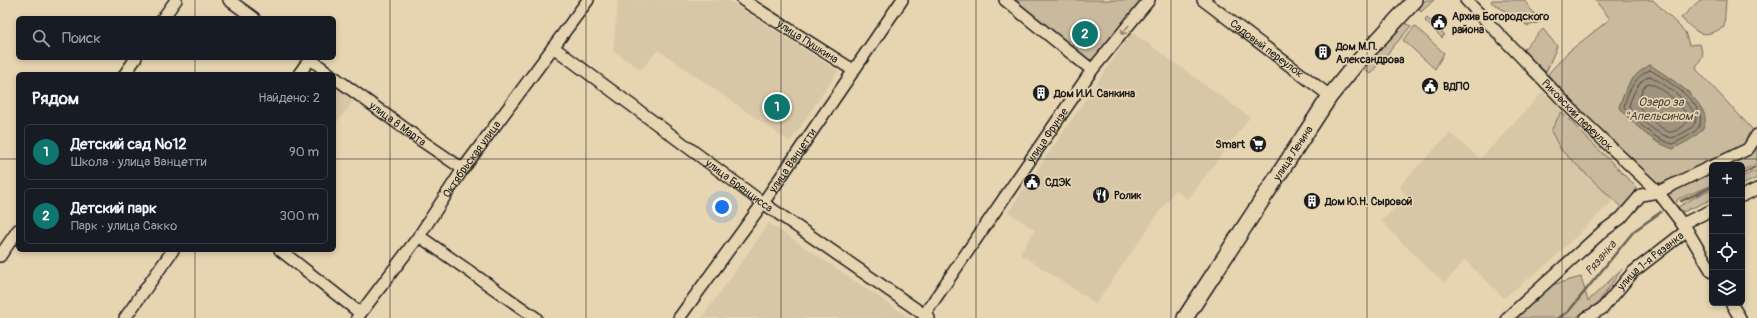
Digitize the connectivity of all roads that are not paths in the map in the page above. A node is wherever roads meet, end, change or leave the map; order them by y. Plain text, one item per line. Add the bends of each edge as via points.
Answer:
1 (176, 0) edge
2 (229, 0) edge
3 (588, 0) edge
4 (743, 0) edge
5 (902, 0) edge
6 (1005, 0) edge
7 (1149, 0) edge
8 (1203, 0) edge
9 (1415, 0) edge
10 (1466, 0) edge
11 (165, 16) edge
12 (251, 16) edge
13 (554, 47) junction
14 (135, 60) edge
15 (308, 60) edge
16 (312, 60) edge
17 (853, 70) junction
18 (1092, 70) junction
19 (126, 72) edge
20 (300, 72) edge
21 (327, 72) edge
22 (336, 78) edge
23 (1330, 96) junction
24 (1757, 135) edge
25 (1721, 162) edge
26 (463, 168) junction
27 (1709, 168) edge
28 (1757, 189) edge
29 (1658, 192) junction
30 (1745, 195) edge
31 (764, 203) junction
32 (1709, 212) edge
33 (1685, 227) junction
34 (16, 233) edge
35 (419, 236) junction
36 (172, 252) edge
37 (282, 252) edge
38 (0, 256) edge
39 (1711, 270) edge
40 (1733, 306) edge
41 (358, 315) edge
42 (927, 316) edge
43 (125, 318) edge
44 (536, 318) edge
45 (679, 318) edge
46 (1185, 318) edge
47 (1507, 318) edge
48 (1586, 318) edge
49 (1740, 318) edge

1 - 11 street
2 - 12 street
3 - 13 street, Октябрьская улица
4 - 17 street, улица Пушкина
5 - 17 street, улица Ванцетти
6 - 18 street
7 -> 18 street, улица Фрунзе
8 - 23 street, Садовый переулок
9 - 23 main road, улица Ленина via 1354,65
10 - 29 street, Риковский переулок via 1581,119
13 - 26 street, Октябрьская улица
13 - 31 street, улица Бренцисса
14 - 19 street
15 - 20 street
16 - 21 street
17 - 31 street, улица Ванцетти
18 - 42 street, улица Фрунзе
22 - 26 street, улица 8 Марта
23 - 46 main road, улица Ленина
24 - 25 street via 1748,149
26 - 35 street, Октябрьская улица
27 - 29 street
28 - 30 street
29 - 33 street, Риковский переулок
29 - 47 street via 1641,195 1620,218
31 - 42 street, улица Бренцисса
31 - 45 street, улица Ванцетти
32 - 33 street, улица 1-я Рязанка
33 - 39 street, Риковский переулок
33 - 48 street, улица 1-я Рязанка via 1633,272 1604,308
34 - 38 street
35 - 41 street, Октябрьская улица
35 - 44 street
36 - 43 street
37 - 41 street
40 - 49 street

